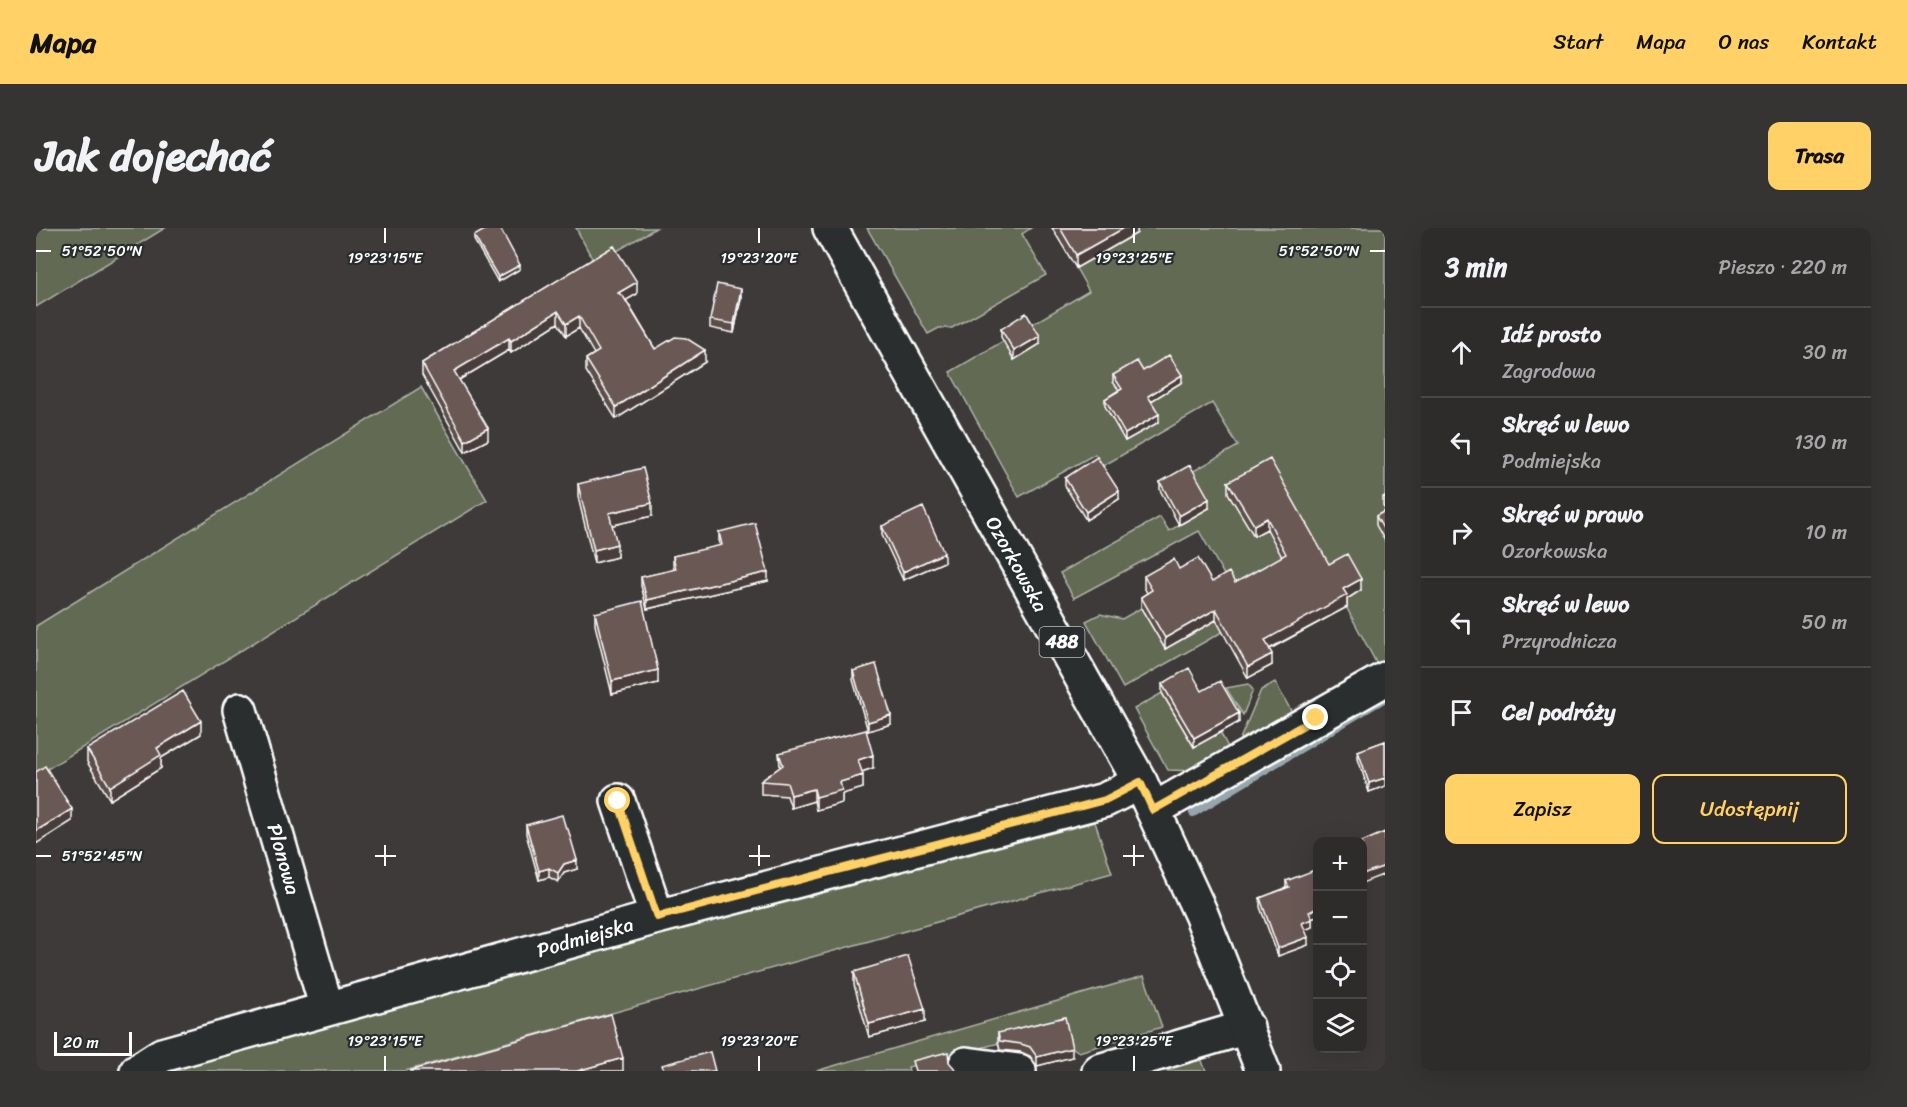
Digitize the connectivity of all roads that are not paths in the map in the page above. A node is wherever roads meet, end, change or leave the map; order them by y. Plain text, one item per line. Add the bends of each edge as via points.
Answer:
1 (830, 228) edge
2 (1385, 679) edge
3 (240, 710) dead end
4 (1146, 796) junction
5 (618, 801) dead end
6 (657, 917) junction
7 (327, 1009) junction
8 (1247, 1027) junction
9 (966, 1064) dead end
10 (137, 1071) edge
11 (1019, 1071) edge
12 (1099, 1071) edge
13 (1263, 1071) edge

1 - 4 street, Ozorkowska / 488
2 - 4 street, Podmiejska
3 - 7 street, Plonowa
4 - 6 street, Podmiejska via 1105,800
4 - 8 street, Ozorkowska / 488 via 1201,914
5 - 6 street
6 - 7 street, Podmiejska
7 - 10 street, Podmiejska via 162,1055
8 - 12 street
8 - 13 street, Ozorkowska / 488
9 - 11 street

